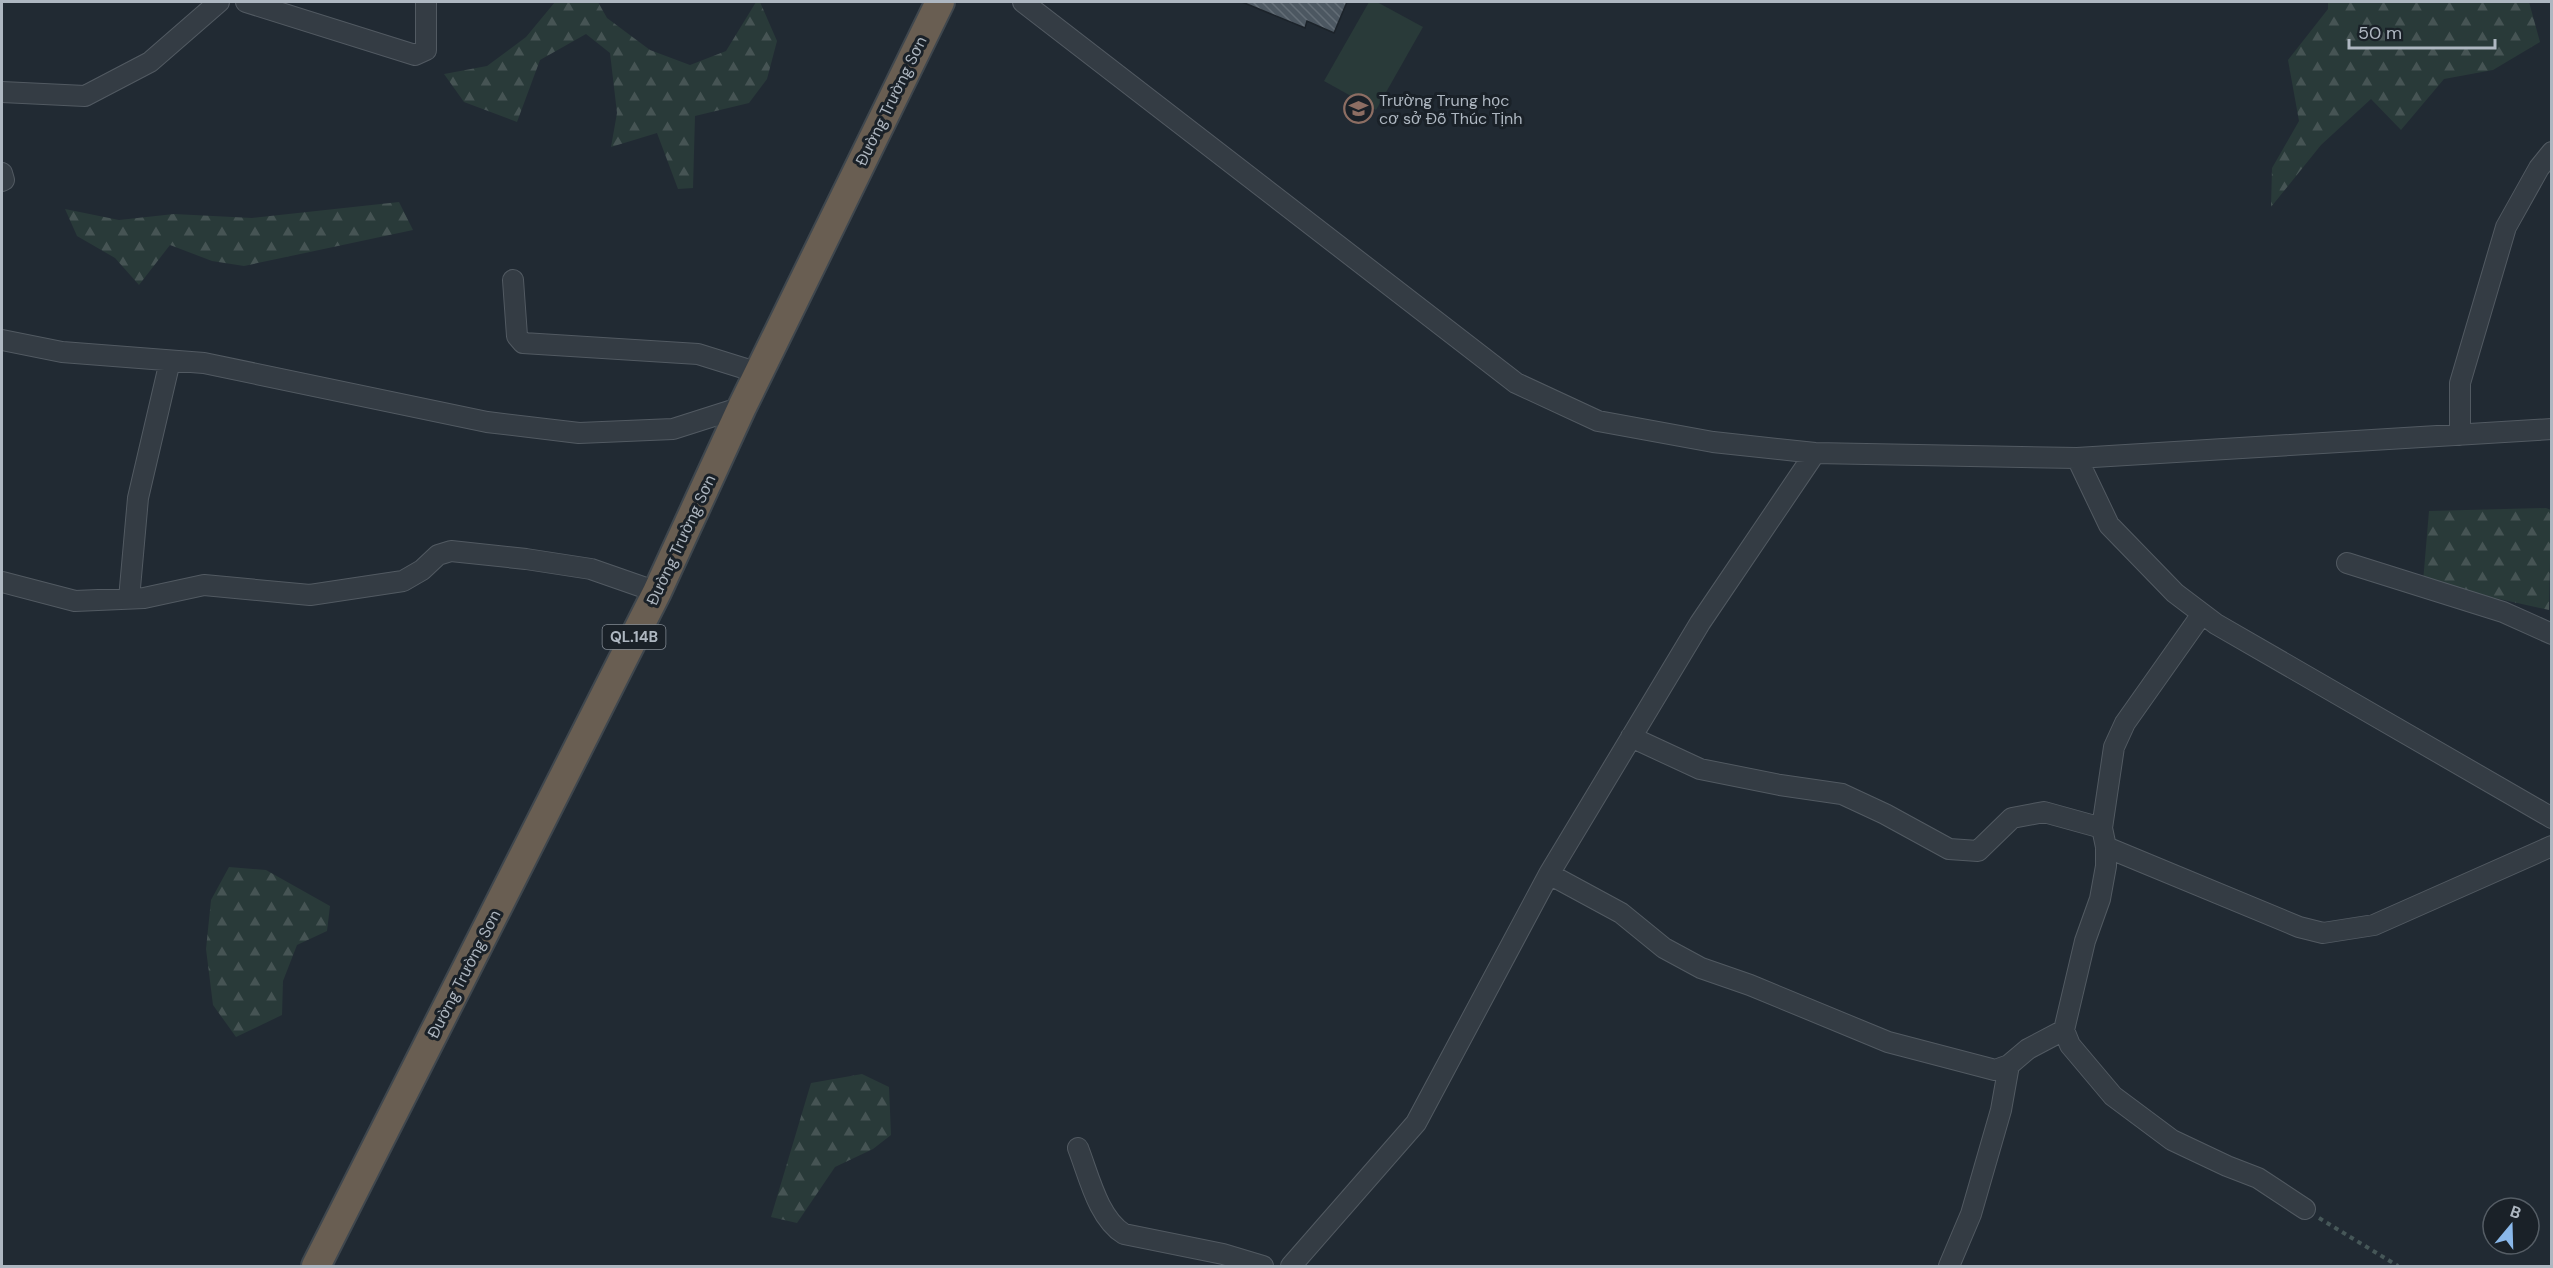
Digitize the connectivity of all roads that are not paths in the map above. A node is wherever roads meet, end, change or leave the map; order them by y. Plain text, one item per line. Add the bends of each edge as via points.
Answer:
1 (219, 2) edge
2 (246, 2) edge
3 (426, 2) edge
4 (940, 2) edge
5 (1023, 2) edge
6 (2, 92) edge
7 (2552, 152) edge
8 (2, 173) edge
9 (2, 181) edge
10 (513, 280) dead end
11 (2, 340) edge
12 (170, 361) junction
13 (759, 373) junction
14 (742, 407) junction
15 (2552, 429) edge
16 (2460, 435) junction
17 (1815, 453) junction
18 (2077, 458) junction
19 (2347, 563) dead end
20 (2, 582) edge
21 (657, 592) junction
22 (129, 598) junction
23 (2202, 614) junction
24 (2552, 634) edge
25 (1631, 737) junction
26 (2552, 818) edge
27 (2104, 837) junction
28 (2552, 846) edge
29 (1549, 874) junction
30 (2064, 1030) junction
31 (2009, 1065) junction
32 (1078, 1148) dead end
33 (2306, 1209) road end
34 (316, 1266) edge
35 (1263, 1266) edge
36 (1291, 1266) edge
37 (1949, 1266) edge

1 - 6 street via 150,62 85,96
2 - 3 street via 415,55 426,50
4 - 13 highway, Đường Trường Sơn / QL.14B
5 - 17 street via 1516,383 1598,421 1713,442
7 - 16 street via 2506,227 2460,383
8 - 9 street
10 - 13 street via 517,336 523,343 698,354
11 - 12 street via 62,352
12 - 14 street via 204,363 487,422 579,433 673,429
12 - 22 street via 138,498
13 - 14 highway, Đường Trường Sơn / QL.14B
14 - 21 highway, Đường Trường Sơn / QL.14B
15 - 16 street
16 - 18 street
17 - 18 street
17 - 25 street via 1700,623
18 - 23 street via 2109,525 2175,593
19 - 24 street via 2502,612
20 - 22 street via 75,601
21 - 22 street via 591,569 451,551 438,555 403,581 310,595 204,585
21 - 34 highway, Đường Trường Sơn / QL.14B
23 - 26 street
23 - 27 street via 2125,723 2114,747
25 - 27 street via 1700,768 1842,794 1949,849 1978,851 2012,818 2044,812
25 - 29 street
27 - 28 street via 2299,927 2324,933 2374,925
27 - 30 street via 2106,866 2100,899 2085,941
29 - 31 street via 1621,913 1664,948 1701,968 1888,1042 1995,1070
29 - 36 street via 1416,1123
30 - 31 street via 2028,1049
30 - 33 street via 2070,1045 2113,1096 2172,1140 2258,1178
31 - 37 street via 2001,1110 1971,1214
32 - 35 street via 1103,1211 1114,1228 1124,1234

